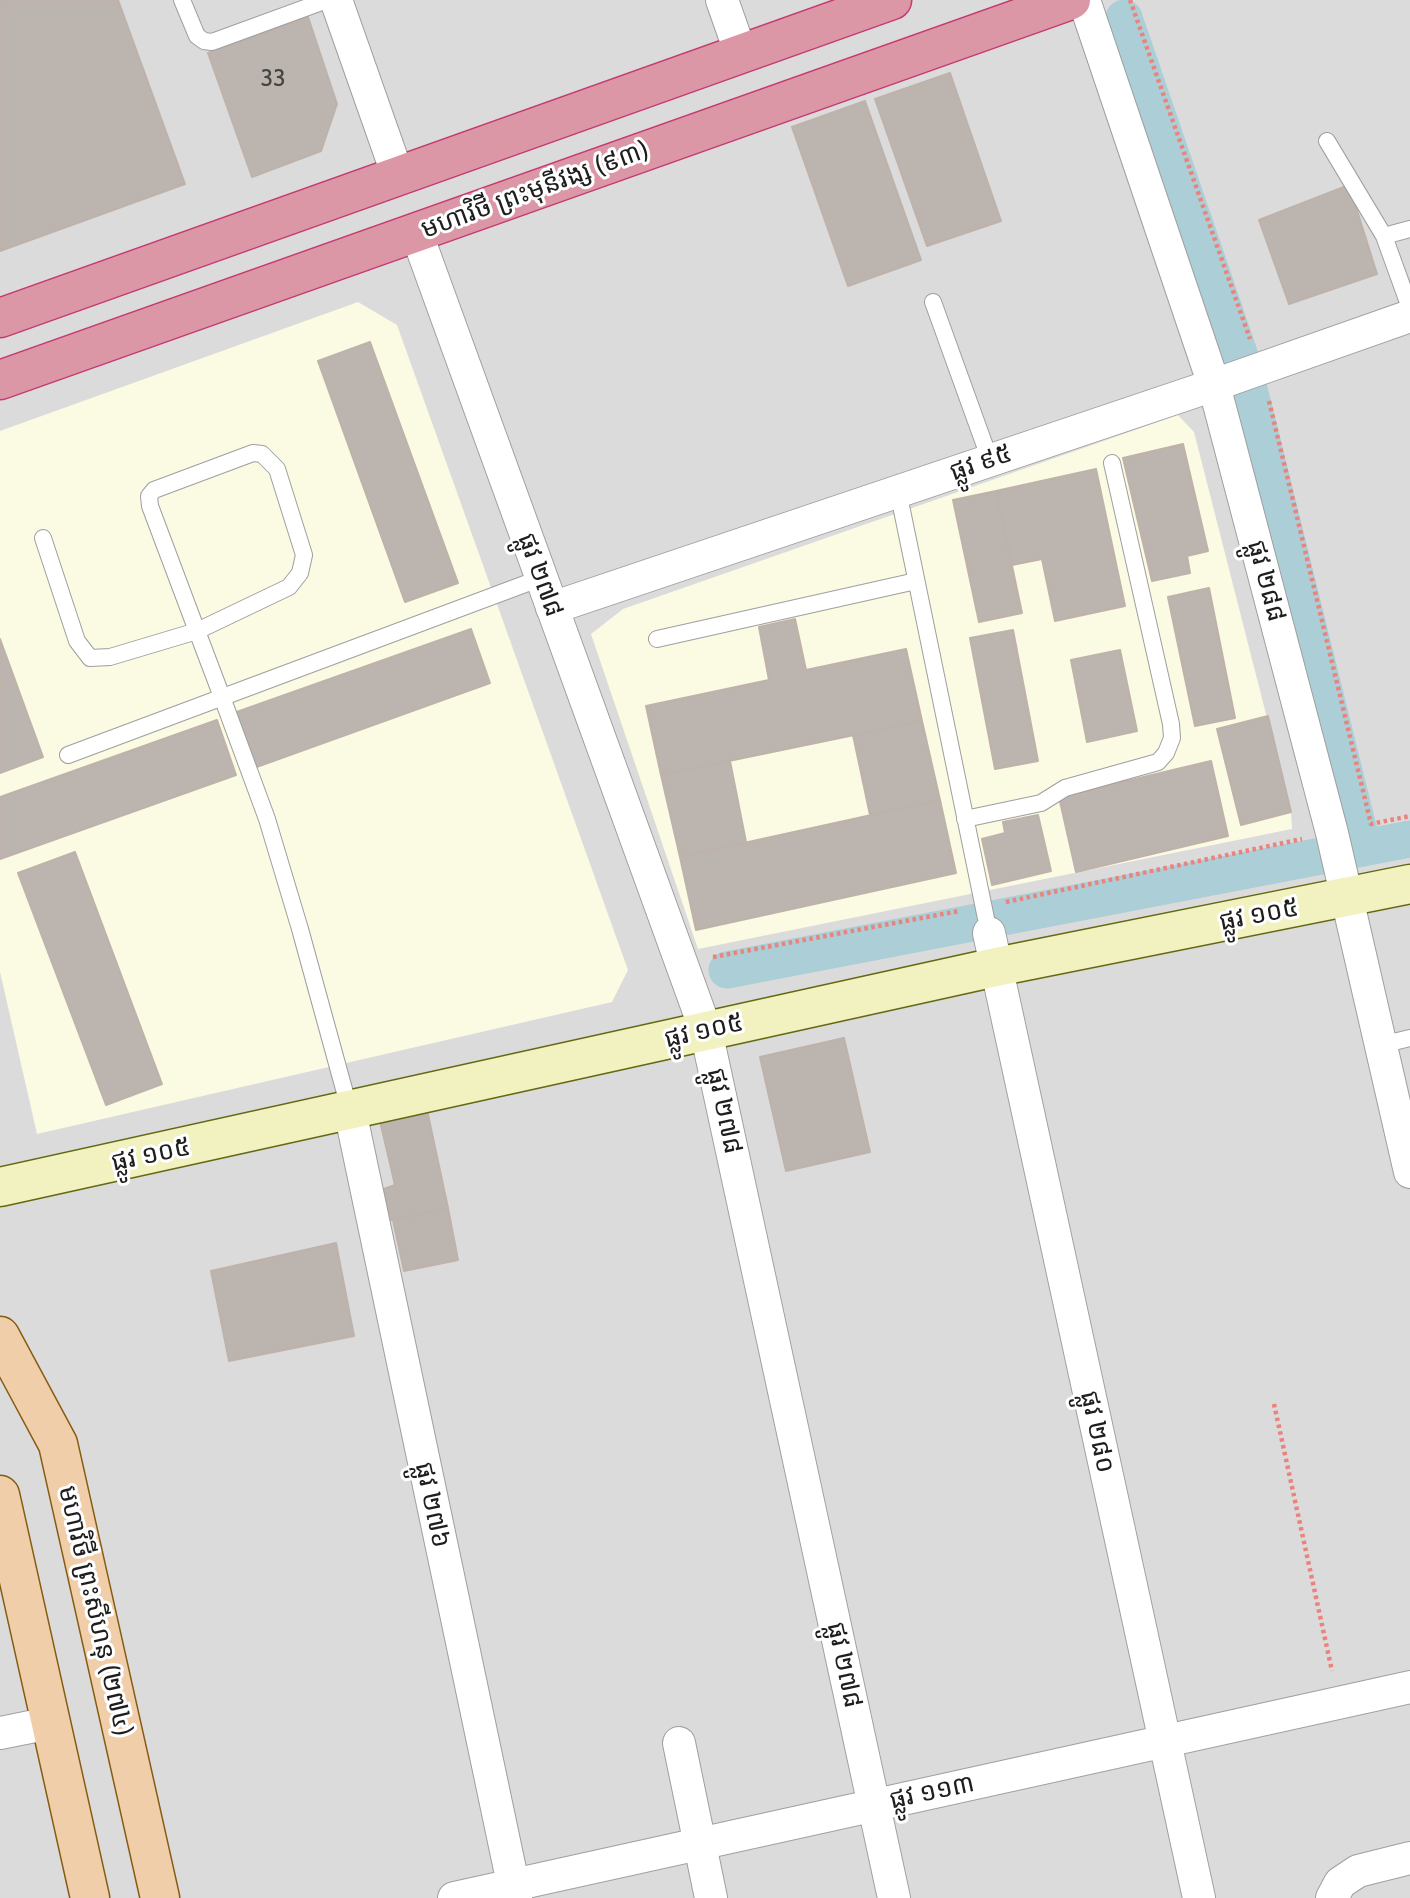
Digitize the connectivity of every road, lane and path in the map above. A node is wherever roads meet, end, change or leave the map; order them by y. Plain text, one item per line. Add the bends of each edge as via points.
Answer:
1 (182, 0) edge
2 (327, 0) edge
3 (336, 0) edge
4 (722, 0) edge
5 (892, 0) edge
6 (1071, 0) edge
7 (1084, 0) edge
8 (1130, 0) edge
9 (741, 54) junction
10 (1327, 141) dead end
11 (398, 176) junction
12 (1410, 229) edge
13 (416, 232) junction
14 (1384, 236) junction
15 (933, 302) dead end
16 (1410, 308) edge
17 (1410, 316) edge
18 (0, 318) edge
19 (1261, 368) junction
20 (0, 380) edge
21 (1219, 382) junction
22 (989, 460) junction
23 (1112, 463) dead end
24 (898, 491) junction
25 (43, 538) dead end
26 (541, 578) junction
27 (916, 581) junction
28 (552, 608) junction
29 (197, 631) junction
30 (657, 639) dead end
31 (222, 697) junction
32 (68, 755) dead end
33 (1410, 816) edge
34 (965, 819) junction
35 (1344, 883) junction
36 (1410, 884) edge
37 (989, 936) junction
38 (706, 1031) junction
39 (1395, 1042) edge
40 (349, 1111) junction
41 (1410, 1172) edge
42 (0, 1187) edge
43 (0, 1336) edge
44 (1274, 1404) dead end
45 (0, 1495) edge
46 (1410, 1687) edge
47 (1338, 1703) junction
48 (50, 1723) junction
49 (0, 1733) edge
50 (1164, 1741) junction
51 (679, 1743) dead end
52 (874, 1805) junction
53 (700, 1844) junction
54 (1410, 1858) edge
55 (514, 1892) edge
56 (90, 1898) edge
57 (160, 1898) edge
58 (454, 1898) edge
59 (711, 1898) edge
60 (894, 1898) edge
61 (1199, 1898) edge
62 (1332, 1898) edge

1 - 2 lane via 197,36 204,41
3 - 11 street
4 - 9 street
5 - 9 highway
6 - 13 highway, មហាវិថី ព្រះមុនីវង្ស (៩៣)
7 - 21 street, ផ្លូវ ២៨៨
8 - 19 path
9 - 11 highway
10 - 14 lane
11 - 18 highway
12 - 14 lane
13 - 20 highway, មហាវិថី ព្រះមុនីវង្ស (៩៣)
13 - 26 street, ផ្លូវ ២៧៨
14 - 16 lane
15 - 22 lane
17 - 19 street, ផ្លូវ ៩៥
19 - 21 street, ផ្លូវ ៩៥
19 - 33 path via 1371,824
21 - 22 street, ផ្លូវ ៩៥
21 - 35 street, ផ្លូវ ២៨៨
22 - 24 street, ផ្លូវ ៩៥
23 - 34 lane via 1172,738 1158,762 1065,788 1041,803
24 - 27 lane
24 - 28 street, ផ្លូវ ៩៥
25 - 29 lane via 78,641 90,658 110,657
26 - 28 street, ផ្លូវ ២៧៨
26 - 31 lane
27 - 30 lane
27 - 34 lane
28 - 38 street, ផ្លូវ ២៧៨
29 - 29 lane via 289,587 300,573 304,555 281,481 277,469 262,454 253,453 154,490 149,496
29 - 31 lane
31 - 32 lane
31 - 40 lane via 267,819
34 - 37 lane
35 - 36 street, ផ្លូវ ១០៥
35 - 37 street, ផ្លូវ ១០៥
35 - 39 street, ផ្លូវ ២៨៨
37 - 38 street, ផ្លូវ ១០៥
37 - 50 street, ផ្លូវ ២៨០
38 - 40 street, ផ្លូវ ១០៥
38 - 52 street, ផ្លូវ ២៧៨
39 - 41 street, ផ្លូវ ២៨៨
40 - 42 street, ផ្លូវ ១០៥
40 - 55 street, ផ្លូវ ២៧៦
43 - 57 main road, មហាវិថី ព្រះសីហនុ (២៧៤) via 58,1444
44 - 47 path
45 - 48 main road
46 - 47 street, ផ្លូវ ១១៣
47 - 50 street, ផ្លូវ ១១៣
48 - 49 street
48 - 56 main road
50 - 52 street, ផ្លូវ ១១៣
50 - 61 street, ផ្លូវ ២៨០
51 - 53 street
52 - 53 street, ផ្លូវ ១១៣
52 - 60 street, ផ្លូវ ២៧៨
53 - 55 street, ផ្លូវ ១១៣
53 - 59 street
54 - 62 street via 1358,1871 1340,1883
55 - 58 street, ផ្លូវ ១១៣

